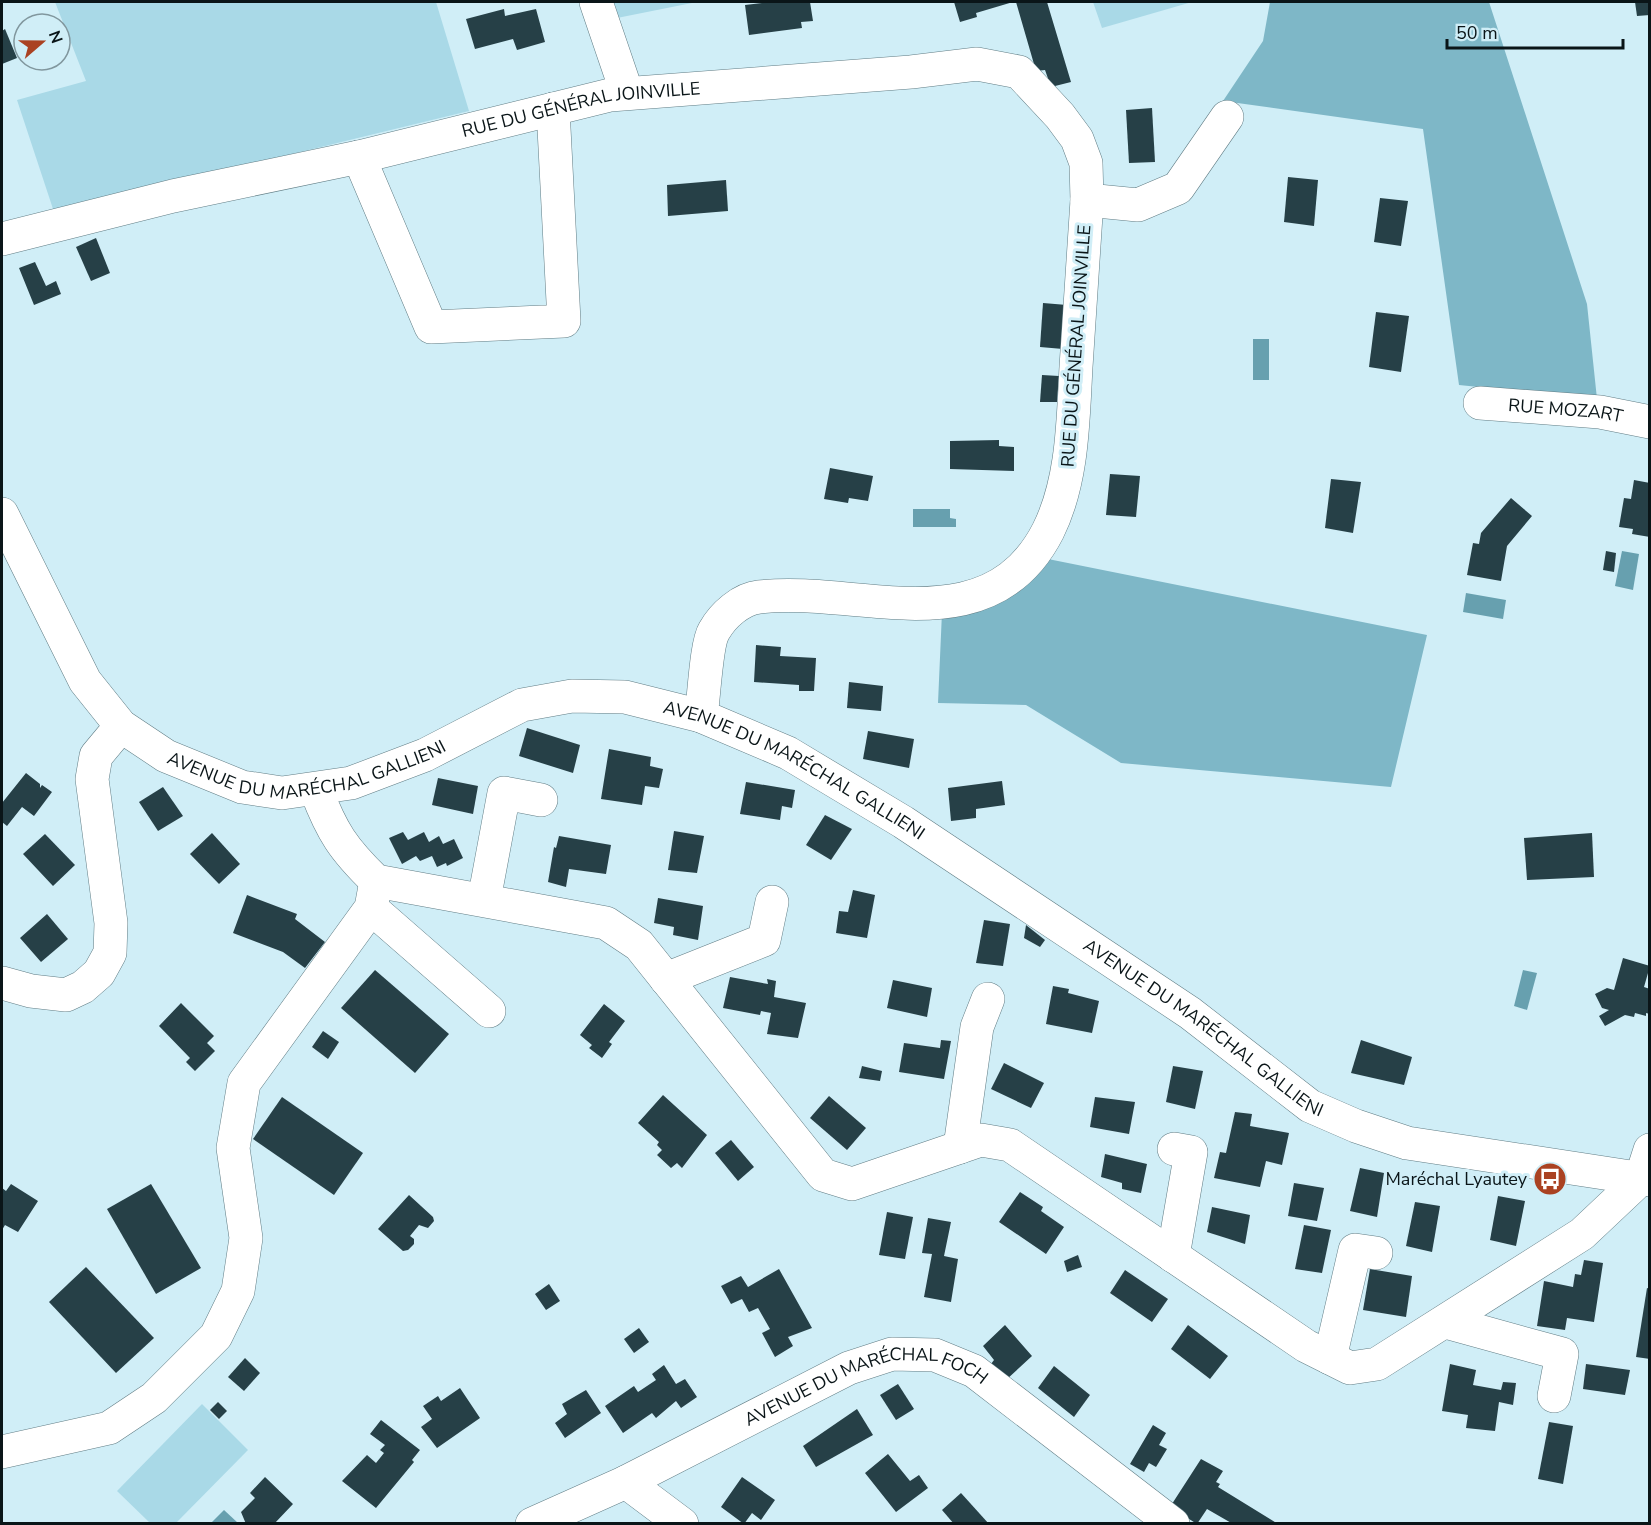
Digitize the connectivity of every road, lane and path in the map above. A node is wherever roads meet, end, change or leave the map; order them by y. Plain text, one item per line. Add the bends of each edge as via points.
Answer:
1 (596, 2) edge
2 (627, 93) junction
3 (553, 109) junction
4 (1227, 117) dead end
5 (359, 157) junction
6 (1087, 200) junction
7 (2, 239) edge
8 (1480, 403) dead end
9 (1650, 422) edge
10 (3, 523) edge
11 (701, 716) junction
12 (121, 726) junction
13 (316, 790) junction
14 (541, 800) dead end
15 (373, 894) junction
16 (484, 900) junction
17 (772, 902) dead end
18 (666, 979) junction
19 (2, 983) edge
20 (988, 999) dead end
21 (489, 1011) dead end
22 (960, 1147) junction
23 (1174, 1149) dead end
24 (1643, 1179) edge
25 (1376, 1252) dead end
26 (1173, 1257) junction
27 (1446, 1322) junction
28 (1330, 1358) junction
29 (1554, 1396) dead end
30 (2, 1452) edge
31 (626, 1482) junction
32 (532, 1524) edge
33 (682, 1524) edge
34 (1173, 1524) edge

1 - 2 street
2 - 3 street, RUE DU GÉNÉRAL JOINVILLE
2 - 6 street, RUE DU GÉNÉRAL JOINVILLE via 977,64 1001,66 1019,72 1036,87 1077,139 1086,163
3 - 5 street, RUE DU GÉNÉRAL JOINVILLE
3 - 5 street via 564,321 431,327
4 - 6 street, RUE DU GÉNÉRAL JOINVILLE via 1178,188 1138,204
5 - 7 street, RUE DU GÉNÉRAL JOINVILLE via 173,196
6 - 11 street, RUE DU GÉNÉRAL JOINVILLE via 1066,482 1048,530 1029,561 994,588 953,602 896,604 758,597 727,612 712,633
8 - 9 street, RUE MOZART via 1600,412
10 - 12 street, AVENUE DU MARÉCHAL GALLIENI via 85,681
11 - 13 street, AVENUE DU MARÉCHAL GALLIENI via 625,697 572,696 522,705 425,756 351,783
11 - 24 street, AVENUE DU MARÉCHAL GALLIENI via 789,753 903,822 1190,1013 1310,1106 1407,1143
12 - 13 street, AVENUE DU MARÉCHAL GALLIENI via 166,756 242,788 282,793
12 - 19 street via 96,756 92,779 111,923 110,954 99,973 66,995 31,992
13 - 15 street via 331,829
14 - 16 street via 504,793
15 - 16 street
15 - 21 street
15 - 30 street via 244,1083 233,1148 246,1238 238,1292 216,1336 154,1398 109,1428
16 - 18 street via 606,923 639,945
17 - 18 street via 764,940
18 - 22 street via 823,1175 852,1184
20 - 22 street via 977,1027
22 - 26 street via 981,1140 1010,1145
23 - 26 street via 1191,1152
24 - 27 street via 1582,1234
25 - 28 street via 1355,1250
26 - 28 street
27 - 28 street via 1377,1364 1350,1368
27 - 29 street via 1562,1354
31 - 32 street, AVENUE DU MARÉCHAL FOCH
31 - 33 street
31 - 34 street, AVENUE DU MARÉCHAL FOCH via 849,1368 892,1354 935,1355 974,1371

